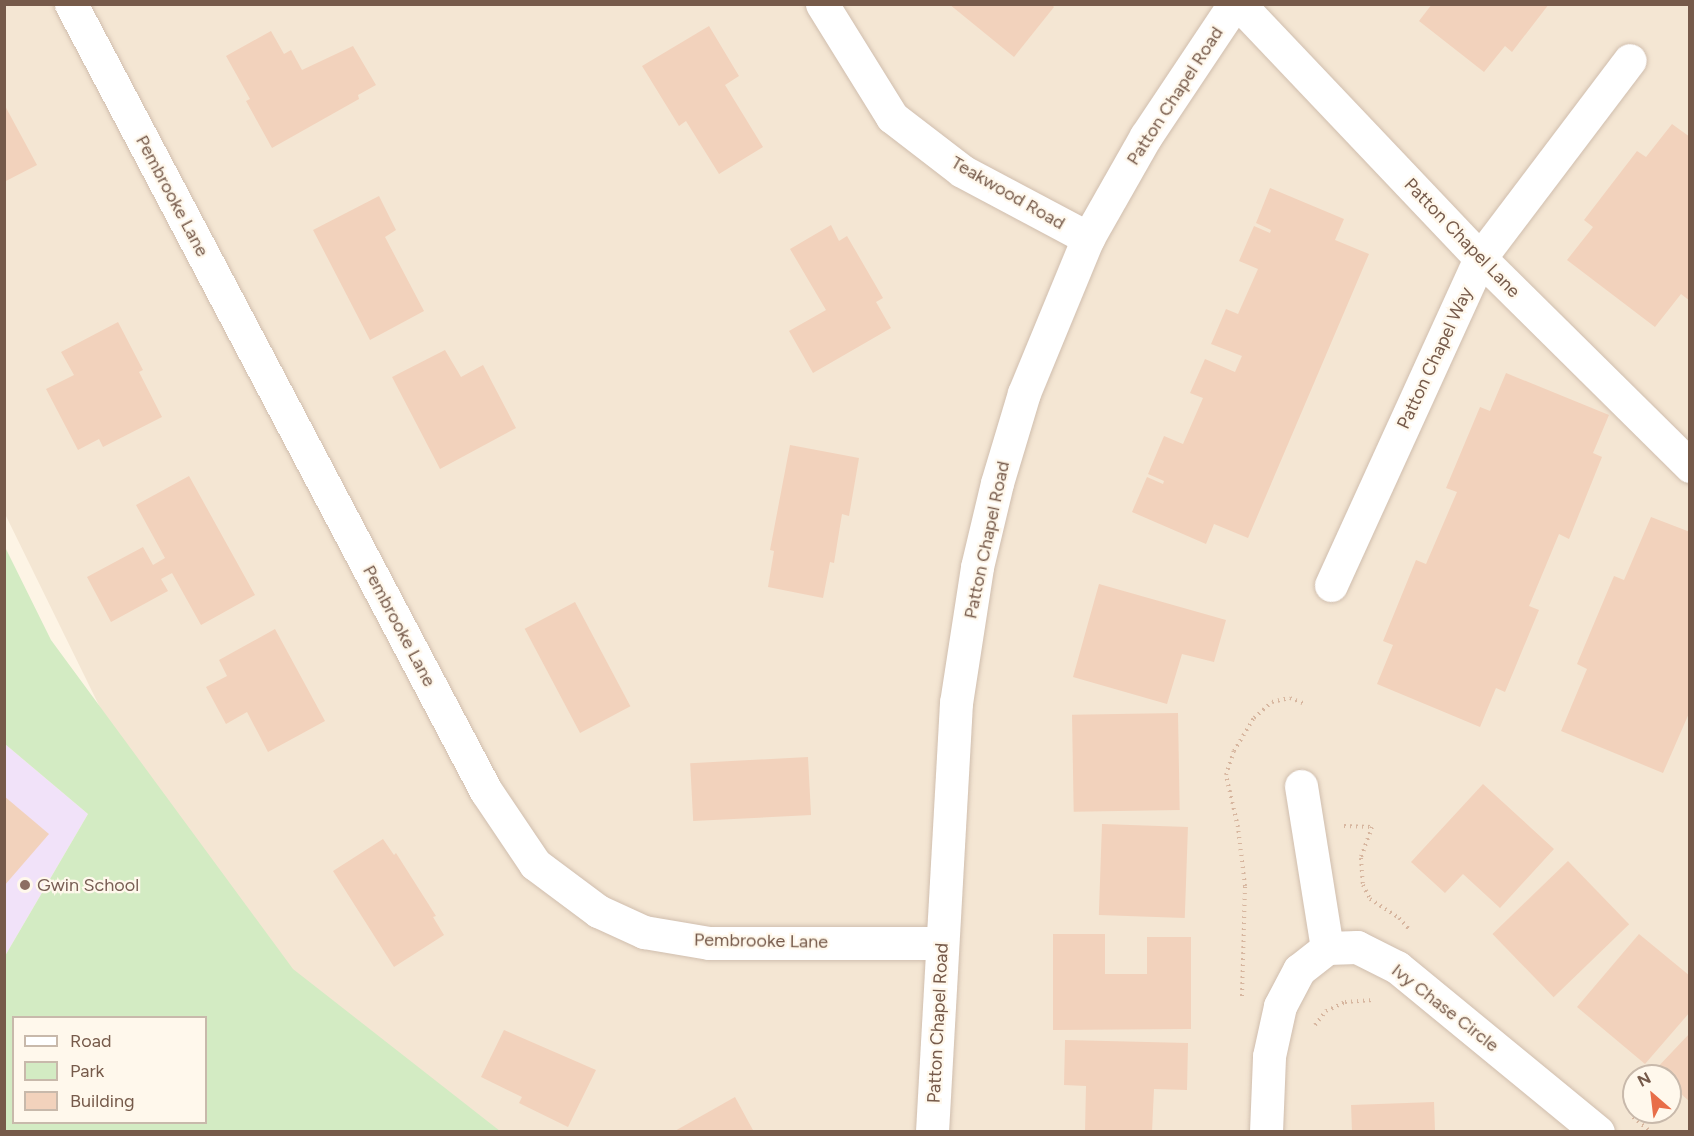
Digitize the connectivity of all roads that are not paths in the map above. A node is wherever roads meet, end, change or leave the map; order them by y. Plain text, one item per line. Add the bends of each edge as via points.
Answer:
1 (71, 4) edge
2 (822, 4) edge
3 (1234, 4) edge
4 (1239, 4) edge
5 (1630, 60) dead end
6 (1088, 238) junction
7 (1480, 258) junction
8 (1689, 466) edge
9 (1331, 585) dead end
10 (1301, 786) dead end
11 (941, 943) junction
12 (1326, 948) junction
13 (932, 1131) edge
14 (1266, 1131) edge
15 (1598, 1131) edge

1 - 11 street, Pembrooke Lane via 486,791 535,864 598,911 644,932 709,943
2 - 6 street, Teakwood Road via 892,117 963,171
3 - 6 street, Patton Chapel Road via 1146,136
4 - 7 street, Patton Chapel Lane
5 - 7 street, Patton Chapel Way
6 - 11 street, Patton Chapel Road via 1024,393 977,567 956,703
7 - 8 street, Patton Chapel Lane
7 - 9 street, Patton Chapel Way
10 - 12 street
11 - 13 street, Patton Chapel Road
12 - 14 street via 1299,970 1280,1006 1269,1056
12 - 15 street, Ivy Chase Circle via 1357,947 1397,967

